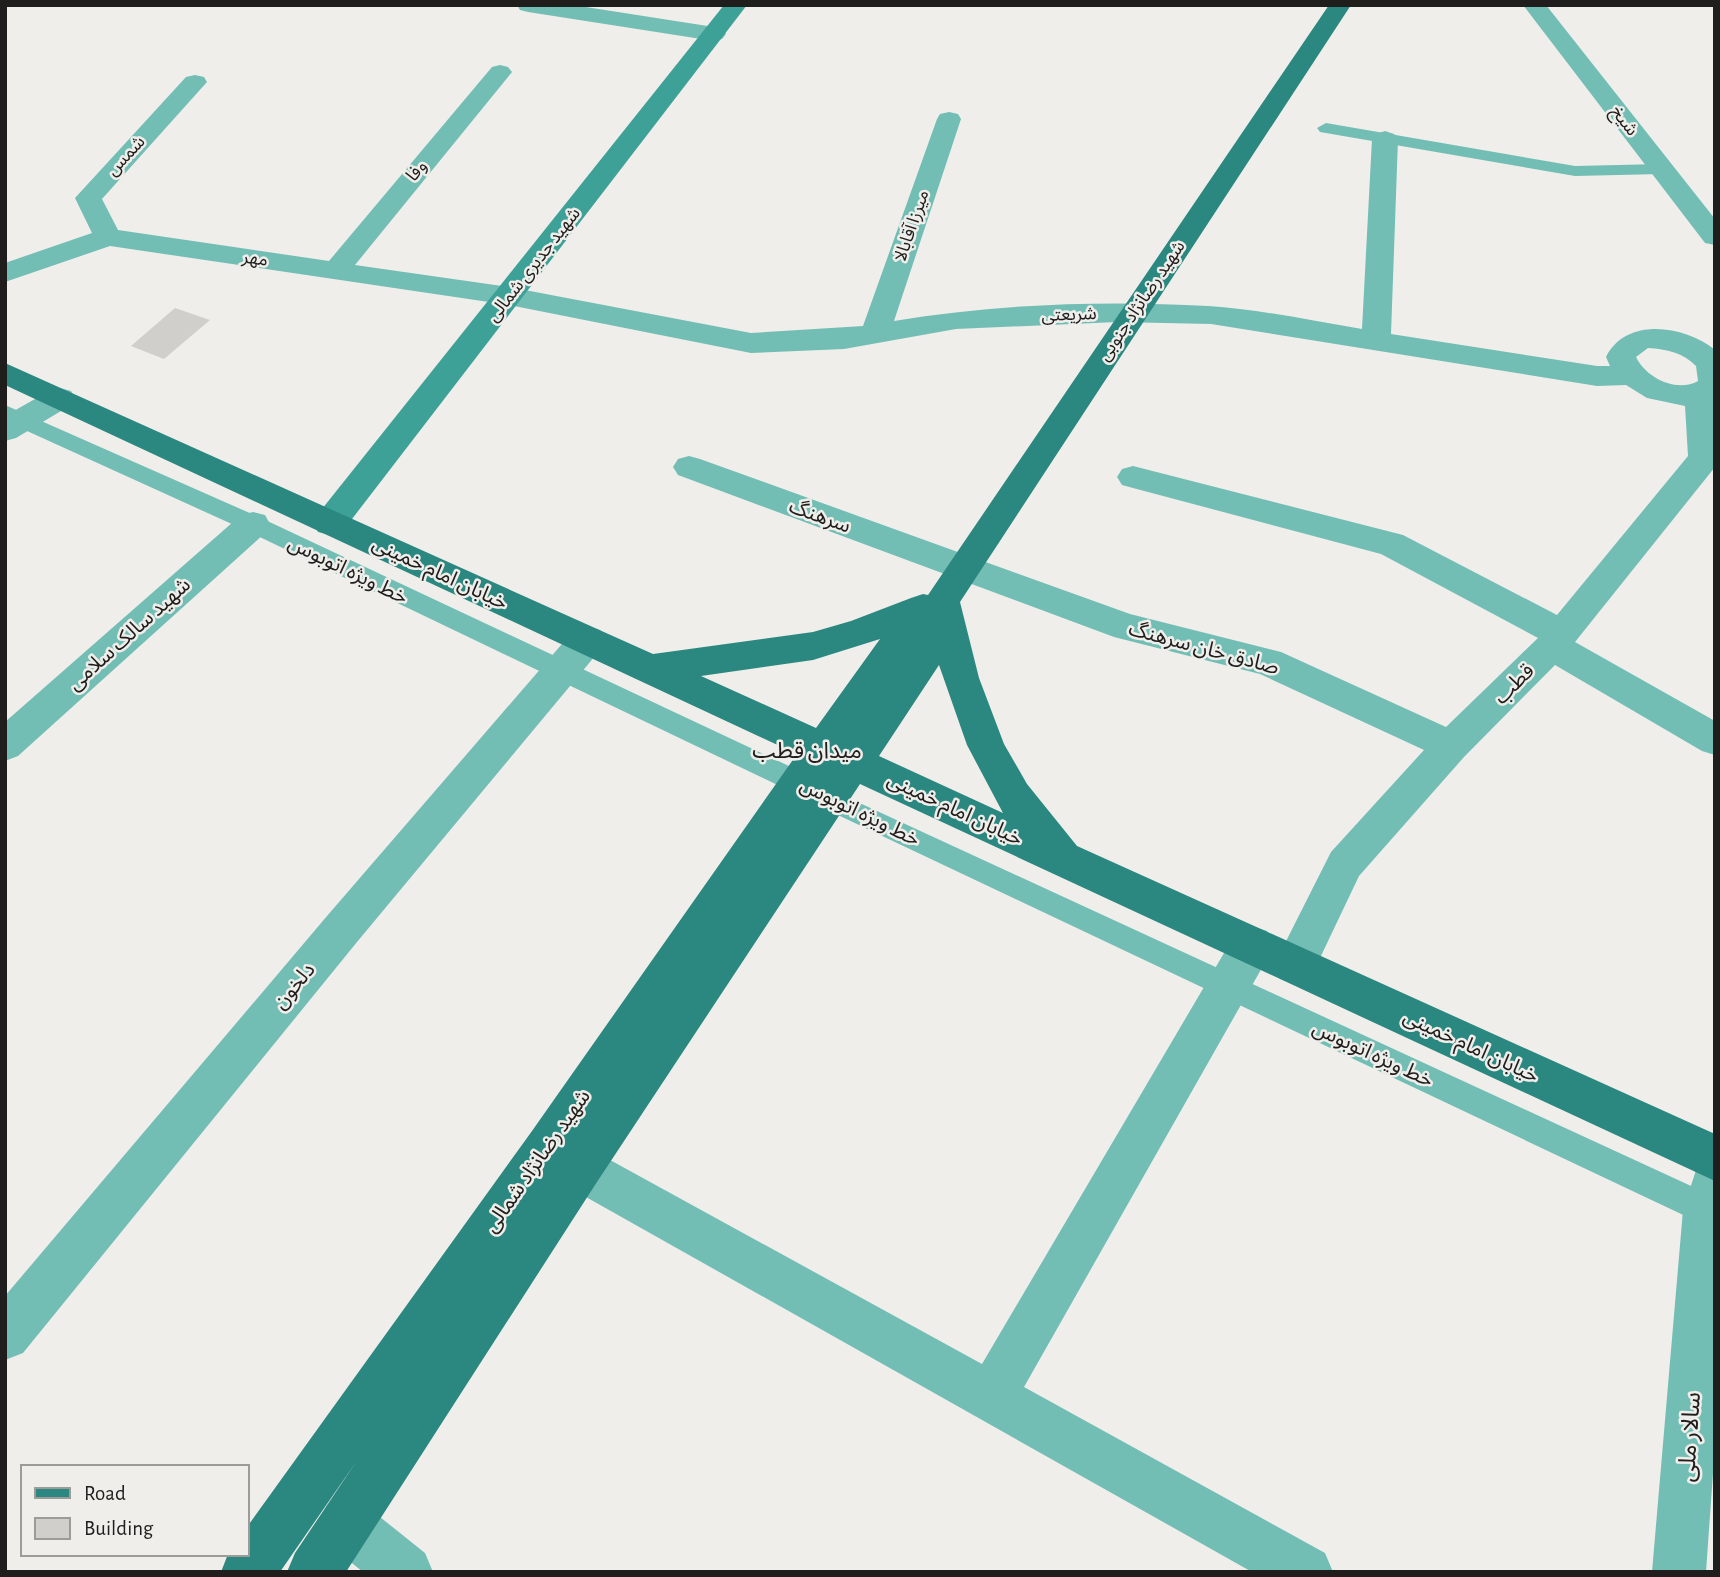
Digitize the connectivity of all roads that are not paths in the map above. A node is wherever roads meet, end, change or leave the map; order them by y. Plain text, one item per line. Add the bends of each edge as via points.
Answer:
1 (528, 5) edge
2 (736, 5) edge
3 (1340, 5) edge
4 (1534, 5) edge
5 (714, 34) junction
6 (500, 72) dead end
7 (195, 82) dead end
8 (949, 119) dead end
9 (1326, 128) dead end
10 (1385, 139) junction
11 (1661, 169) junction
12 (108, 237) junction
13 (1715, 237) edge
14 (335, 271) junction
15 (5, 272) edge
16 (509, 296) junction
17 (875, 333) junction
18 (1376, 341) junction
19 (1707, 362) edge
20 (5, 373) edge
21 (1631, 375) junction
22 (60, 398) junction
23 (11, 421) edge
24 (689, 467) dead end
25 (1133, 477) dead end
26 (330, 523) junction
27 (253, 524) junction
28 (941, 598) junction
29 (587, 640) junction
30 (1557, 640) junction
31 (650, 669) junction
32 (1715, 740) edge
33 (5, 745) edge
34 (1451, 746) junction
35 (825, 773) junction
36 (1065, 860) junction
37 (1252, 945) junction
38 (1295, 965) junction
39 (1227, 986) junction
40 (1715, 1158) edge
41 (563, 1160) junction
42 (1712, 1200) edge
43 (5, 1335) edge
44 (991, 1397) junction
45 (346, 1524) junction
46 (248, 1572) edge
47 (314, 1572) edge
48 (406, 1572) edge
49 (1306, 1572) edge
50 (1679, 1572) edge

1 - 5 street
2 - 5 main road, شهید جدیری شمالی
3 - 28 main road, شهید رضانژاد جنوبی
4 - 11 street, شیخ
5 - 16 main road, شهید جدیری شمالی
6 - 14 street, وفا
7 - 12 street, شمس via 88,198
8 - 17 street, میرزا آقابالا
9 - 10 lane
10 - 11 lane via 1575,171
10 - 18 street
11 - 13 street, شیخ
12 - 14 street, مهر
12 - 15 street, مهر
14 - 16 street, مهر
16 - 17 street, شریعتی via 751,343
16 - 26 main road, شهید جدیری شمالی
17 - 18 street, شریعتی via 956,320 1117,313 1211,315
18 - 21 street, شریعتی via 1597,376
19 - 21 street via 1671,394
19 - 21 street via 1659,339 1638,340 1624,349 1621,357
19 - 30 street, قطب via 1704,458
20 - 22 main road, خیابان امام خمینی
22 - 23 street
22 - 26 main road, خیابان امام خمینی
23 - 27 lane, خط ویژه اتوبوس
24 - 28 street, سرهنگ
25 - 30 street via 1391,544
26 - 29 main road, خیابان امام خمینی
27 - 33 street, شهید سالک سلامی
27 - 35 lane, خط ویژه اتوبوس via 400,596
28 - 31 main road via 859,633 813,646
28 - 34 street, صادق خان سرهنگ via 981,572 1126,627 1268,662
28 - 35 main road, شهید رضانژاد جنوبی
28 - 36 main road via 958,668 981,732 1009,789
29 - 31 main road, خیابان امام خمینی
29 - 43 street, دلخون
30 - 32 street
30 - 34 street, قطب
31 - 35 main road, خیابان امام خمینی
34 - 38 street, قطب via 1345,864
35 - 36 main road, خیابان امام خمینی
35 - 39 lane, خط ویژه اتوبوس via 849,808
35 - 41 main road, شهید رضانژاد شمالی
36 - 37 main road, خیابان امام خمینی
37 - 38 main road, خیابان امام خمینی
37 - 39 street
38 - 40 main road, خیابان امام خمینی
39 - 42 lane, خط ویژه اتوبوس
39 - 44 street
41 - 44 street
41 - 45 main road, شهید رضانژاد شمالی
41 - 46 main road, شهید رضانژاد شمالی via 312,1478
42 - 50 street, سالار ملی
44 - 49 street
45 - 47 main road, شهید رضانژاد شمالی
45 - 48 street

